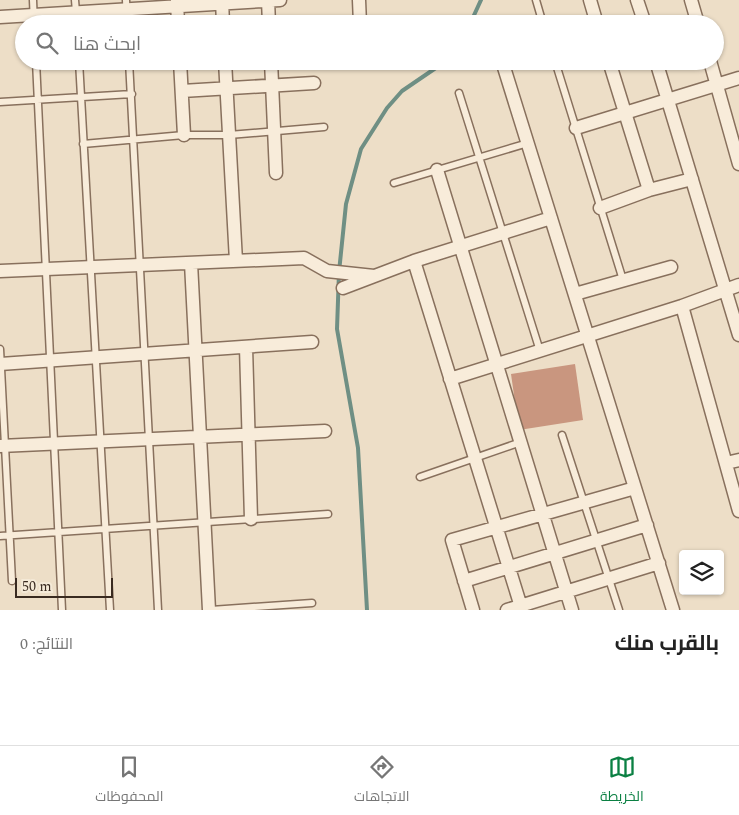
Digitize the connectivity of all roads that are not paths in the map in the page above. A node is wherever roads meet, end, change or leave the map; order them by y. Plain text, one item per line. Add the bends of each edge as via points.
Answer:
1 (33, 0) edge
2 (272, 0) edge
3 (354, 0) edge
4 (359, 0) edge
5 (365, 0) edge
6 (536, 0) edge
7 (590, 0) edge
8 (637, 0) edge
9 (691, 0) edge
10 (222, 2) edge
11 (177, 3) edge
12 (126, 4) edge
13 (76, 12) edge
14 (34, 15) edge
15 (58, 15) edge
16 (223, 15) edge
17 (270, 15) edge
18 (360, 15) edge
19 (540, 15) edge
20 (594, 15) edge
21 (642, 15) edge
22 (695, 15) edge
23 (0, 17) edge
24 (15, 18) edge
25 (36, 70) edge
26 (80, 70) edge
27 (131, 70) edge
28 (181, 70) edge
29 (226, 70) edge
30 (271, 70) edge
31 (505, 70) edge
32 (558, 70) edge
33 (612, 70) edge
34 (659, 70) edge
35 (713, 70) edge
36 (739, 78) edge
37 (314, 83) dead end
38 (718, 84) junction
39 (272, 86) junction
40 (227, 89) junction
41 (182, 91) junction
42 (459, 93) dead end
43 (132, 94) junction
44 (81, 97) junction
45 (667, 98) junction
46 (38, 100) junction
47 (0, 102) edge
48 (625, 112) junction
49 (324, 127) dead end
50 (576, 128) junction
51 (274, 131) junction
52 (184, 135) junction
53 (229, 135) junction
54 (133, 141) junction
55 (528, 143) junction
56 (84, 144) junction
57 (480, 158) junction
58 (739, 164) edge
59 (437, 170) junction
60 (276, 173) dead end
61 (692, 179) junction
62 (394, 183) dead end
63 (649, 190) junction
64 (600, 208) junction
65 (551, 218) junction
66 (503, 233) junction
67 (460, 247) junction
68 (236, 261) junction
69 (414, 261) junction
70 (190, 263) junction
71 (140, 265) junction
72 (91, 267) junction
73 (671, 267) dead end
74 (46, 269) junction
75 (0, 271) edge
76 (374, 276) junction
77 (623, 280) junction
78 (739, 286) edge
79 (343, 288) dead end
80 (726, 290) junction
81 (575, 294) junction
82 (682, 306) junction
83 (739, 335) edge
84 (588, 336) junction
85 (312, 342) dead end
86 (246, 347) junction
87 (0, 349) edge
88 (196, 350) junction
89 (540, 351) junction
90 (144, 354) junction
91 (96, 357) junction
92 (50, 360) junction
93 (0, 364) edge
94 (497, 364) junction
95 (450, 379) junction
96 (325, 431) dead end
97 (562, 434) dead end
98 (250, 435) junction
99 (202, 437) junction
100 (149, 439) junction
101 (100, 442) junction
102 (520, 442) junction
103 (54, 444) junction
104 (3, 446) edge
105 (475, 458) junction
106 (739, 460) edge
107 (726, 463) junction
108 (420, 477) dead end
109 (635, 488) junction
110 (584, 502) junction
111 (739, 511) edge
112 (328, 514) dead end
113 (543, 514) junction
114 (251, 519) junction
115 (206, 522) junction
116 (154, 525) junction
117 (647, 526) junction
118 (496, 527) junction
119 (106, 529) junction
120 (58, 532) junction
121 (10, 535) junction
122 (0, 536) edge
123 (596, 541) junction
124 (555, 553) junction
125 (659, 563) junction
126 (509, 567) junction
127 (609, 579) junction
128 (12, 581) dead end
129 (464, 581) junction
130 (567, 592) junction
131 (312, 604) dead end
132 (521, 608) edge
133 (669, 609) edge
134 (62, 610) edge
135 (110, 610) edge
136 (158, 610) edge
137 (210, 610) edge
138 (473, 610) edge
139 (507, 610) edge
140 (572, 610) edge
141 (619, 610) edge

1 - 14 lane
2 - 10 street
2 - 17 street
3 - 4 street
4 - 5 street
4 - 18 street
6 - 19 lane
7 - 20 street
8 - 21 street
9 - 22 street
10 - 11 street
10 - 16 street
11 - 12 street
12 - 13 street
13 - 15 street
23 - 24 street
25 - 46 lane
26 - 44 lane
27 - 43 lane
28 - 41 street
29 - 40 street
30 - 39 street
31 - 55 street
32 - 50 lane
33 - 48 street
34 - 45 street
35 - 38 street
36 - 38 street
37 - 39 street
38 - 45 street
38 - 58 street
39 - 40 street
39 - 51 street
40 - 41 street
40 - 53 street
41 - 52 street
42 - 57 lane
43 - 44 lane
43 - 54 lane
44 - 46 lane
44 - 56 lane
45 - 48 street
45 - 61 street
46 - 47 lane
46 - 74 lane
48 - 50 street
48 - 63 street
49 - 51 lane
50 - 64 lane
51 - 53 lane
51 - 60 street
52 - 53 lane
52 - 54 lane
53 - 68 street
54 - 56 lane
54 - 71 lane
55 - 57 lane
55 - 65 street
56 - 72 lane
57 - 59 lane
57 - 66 lane
59 - 62 lane
59 - 67 street
61 - 63 street
61 - 80 street
63 - 64 street
64 - 77 lane
65 - 66 street
65 - 81 street
66 - 67 street
66 - 89 lane
67 - 69 street
67 - 94 street
68 - 70 street
68 - 76 street via 304,258 327,271
69 - 76 street
69 - 95 street
70 - 71 street
70 - 88 street
71 - 72 street
71 - 90 lane
72 - 74 street
72 - 91 lane
73 - 77 street
74 - 75 street
74 - 92 lane
76 - 79 street
77 - 81 street
78 - 80 street
80 - 82 street
80 - 83 street
81 - 84 street
82 - 84 street
82 - 107 street
84 - 89 street
84 - 109 street
85 - 86 street
86 - 88 street
86 - 98 street
87 - 93 lane
88 - 90 street
88 - 99 street
89 - 94 street
90 - 91 street
90 - 100 lane
91 - 92 street
91 - 101 lane
92 - 93 street
92 - 103 lane
93 - 104 lane
94 - 95 street
94 - 102 street
95 - 105 street
96 - 98 street
97 - 110 lane
98 - 99 street
98 - 114 street
99 - 100 street
99 - 115 street
100 - 101 street
100 - 116 lane
101 - 103 street
101 - 119 lane
102 - 105 lane
102 - 113 street
103 - 104 street
103 - 120 lane
104 - 121 lane
105 - 108 lane
105 - 118 street
106 - 107 street
107 - 111 street
109 - 110 street
109 - 117 street
110 - 113 street
110 - 123 lane
112 - 114 lane
113 - 118 street
113 - 124 street
114 - 115 lane
115 - 116 lane
115 - 137 street
116 - 119 lane
116 - 136 lane
117 - 123 street
117 - 125 street
118 - 126 street
118 - 129 street via 452,540
119 - 120 lane
119 - 135 lane
120 - 121 lane
120 - 134 lane
121 - 122 lane
121 - 128 lane
123 - 124 street
123 - 127 lane
124 - 126 street
124 - 130 street
125 - 127 street
125 - 133 street
126 - 129 street
126 - 132 street
127 - 130 street
127 - 141 lane
129 - 138 street
130 - 132 street
130 - 140 street
131 - 137 lane
132 - 139 street

